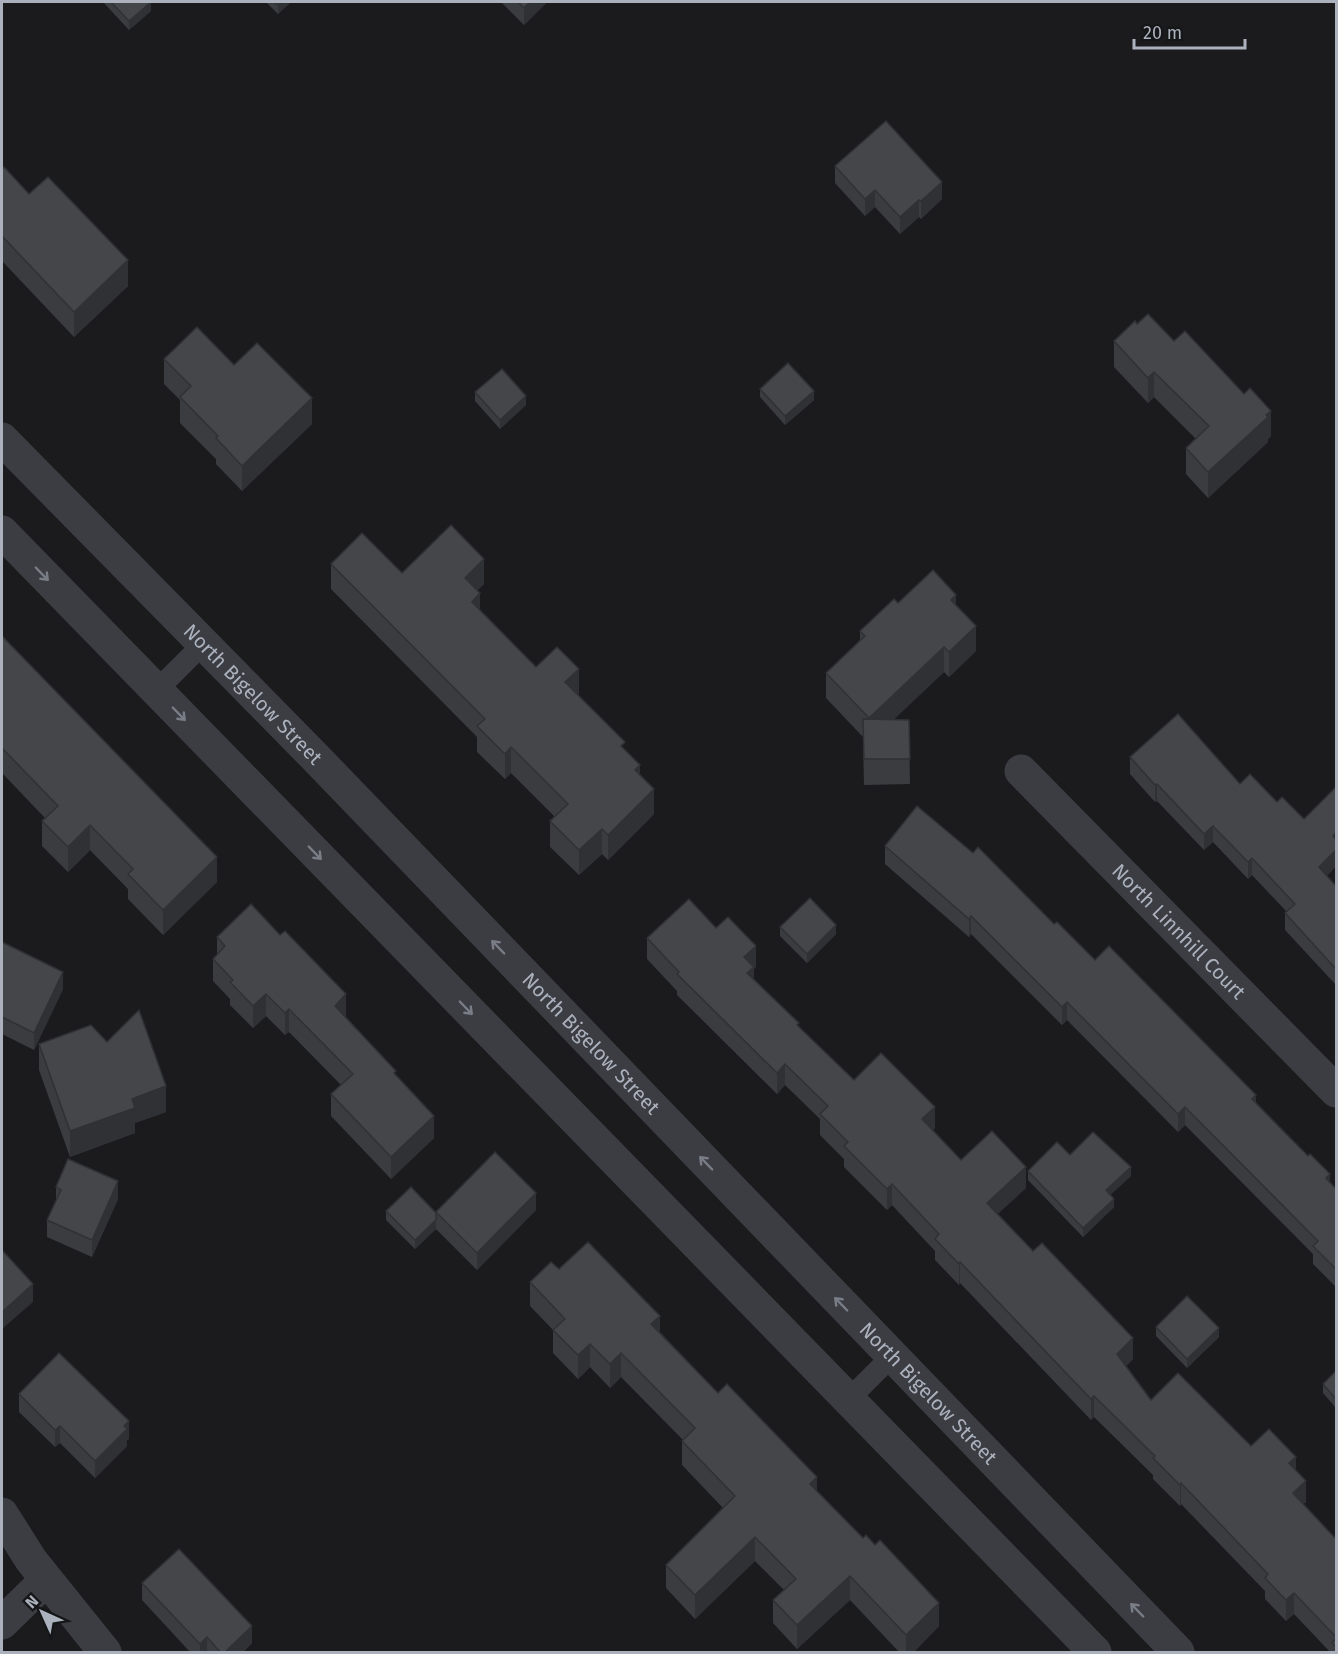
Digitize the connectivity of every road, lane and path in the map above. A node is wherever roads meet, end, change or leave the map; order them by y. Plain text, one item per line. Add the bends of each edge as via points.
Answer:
1 (2, 439) edge
2 (2, 532) edge
3 (203, 644) junction
4 (156, 691) junction
5 (1021, 771) dead end
6 (1336, 1091) edge
7 (892, 1356) junction
8 (848, 1400) junction
9 (2, 1514) edge
10 (46, 1580) junction
11 (2, 1623) edge
12 (105, 1653) edge
13 (1095, 1653) edge
14 (1178, 1653) edge

1 - 3 street, North Bigelow Street
2 -> 4 street
3 - 4 lane
7 -> 3 street, North Bigelow Street
4 -> 8 street
5 - 6 street, North Linnhill Court
7 - 8 lane
14 -> 7 street, North Bigelow Street
8 - 13 street
9 - 10 street
10 - 11 street
10 - 12 street

